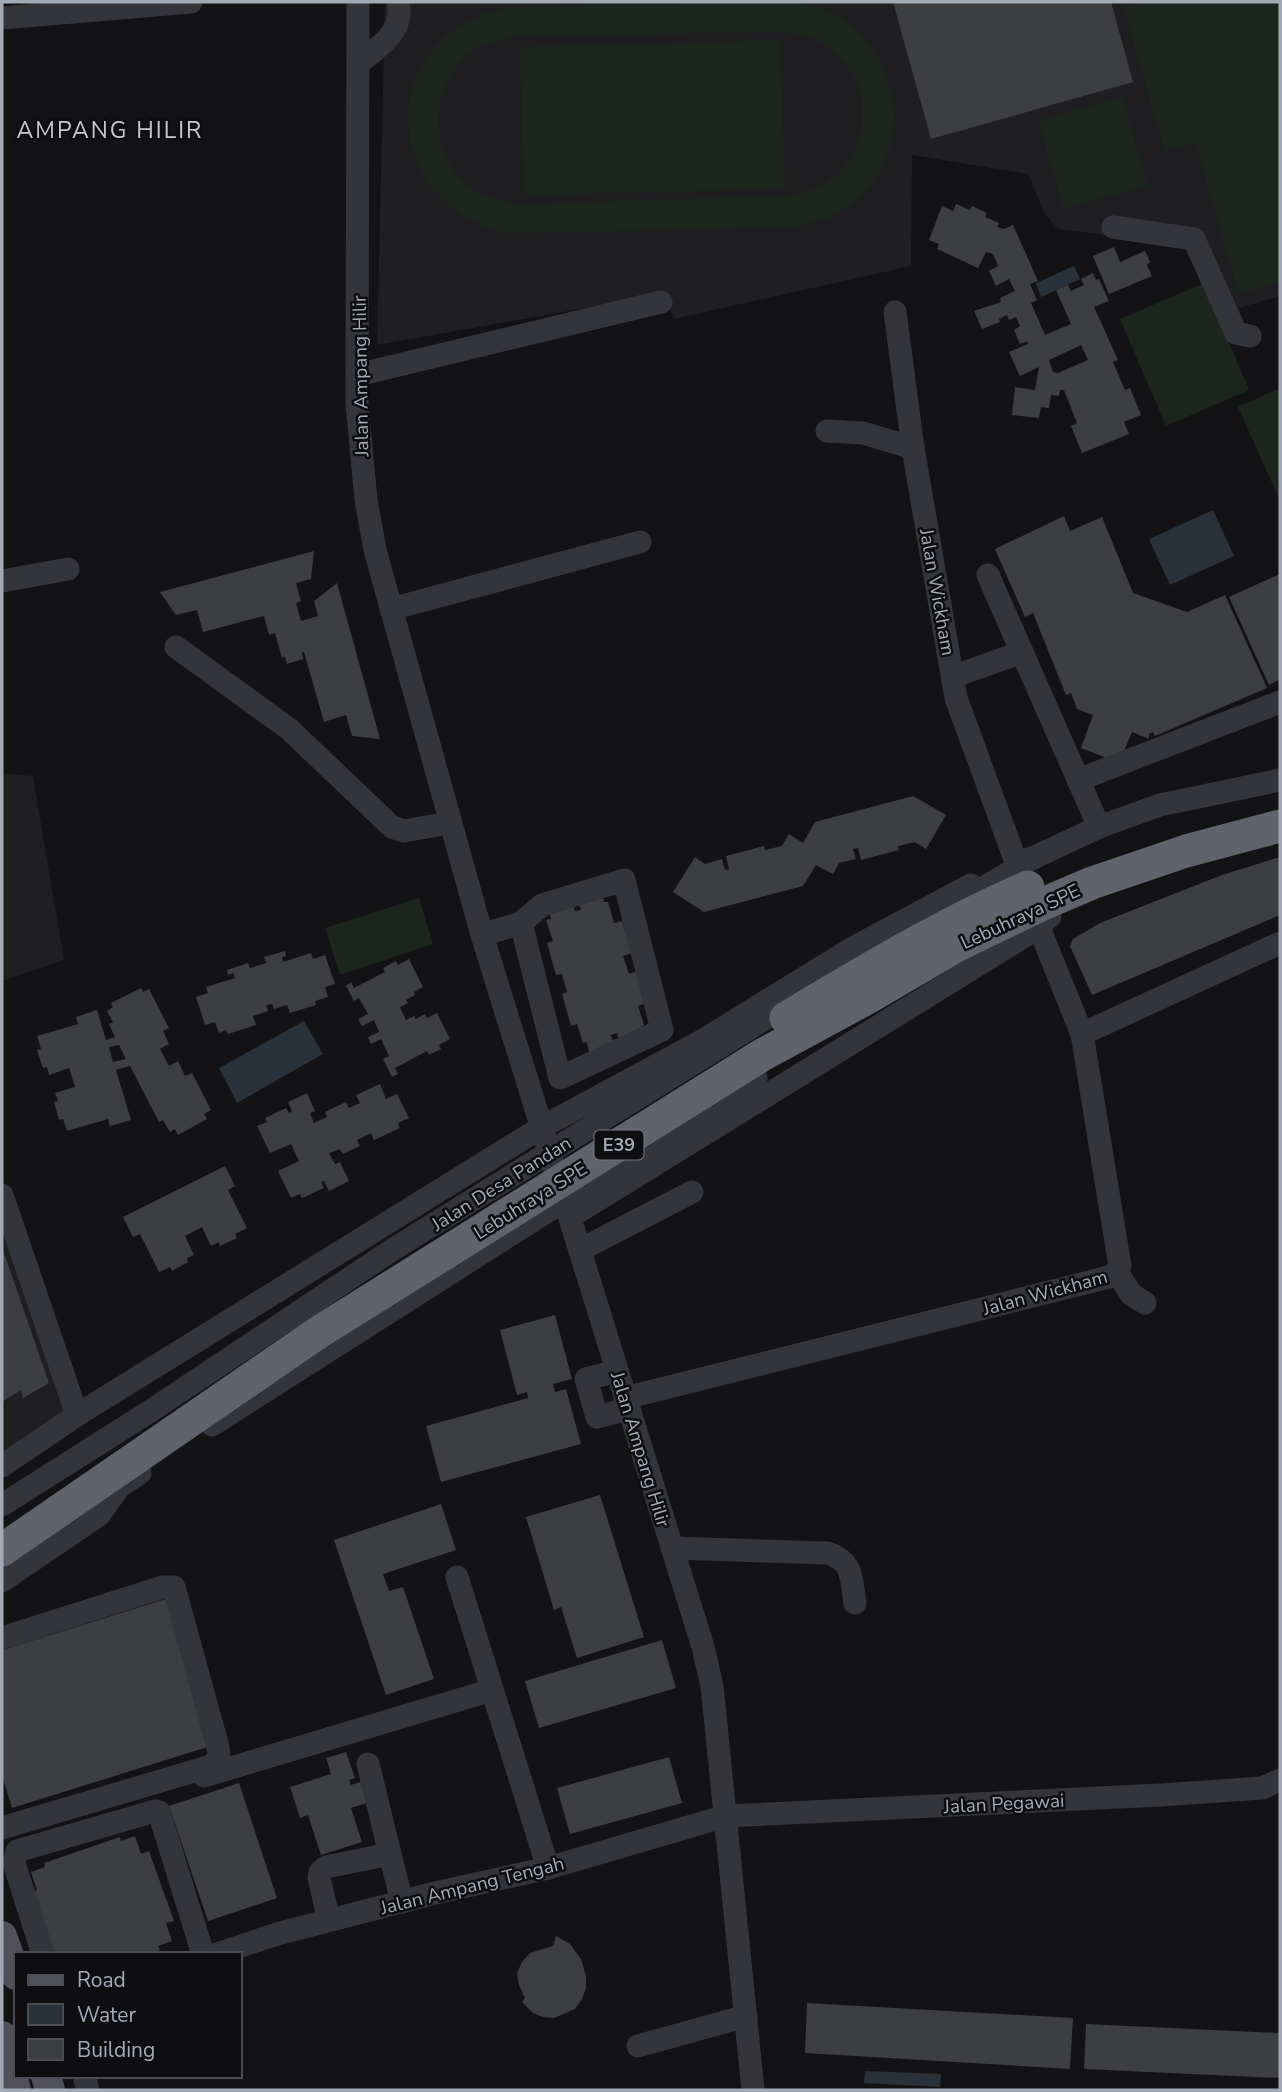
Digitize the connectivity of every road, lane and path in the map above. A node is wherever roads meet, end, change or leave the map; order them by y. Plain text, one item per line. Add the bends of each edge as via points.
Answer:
1 (191, 2) edge
2 (358, 2) edge
3 (398, 2) edge
4 (107, 5) edge
5 (74, 7) edge
6 (2, 18) edge
7 (358, 64) junction
8 (1112, 227) dead end
9 (661, 302) dead end
10 (895, 312) dead end
11 (1251, 336) dead end
12 (357, 375) junction
13 (827, 431) dead end
14 (913, 448) junction
15 (640, 542) dead end
16 (68, 569) dead end
17 (988, 575) dead end
18 (2, 582) edge
19 (391, 609) junction
20 (176, 647) dead end
21 (1022, 652) junction
22 (952, 677) junction
23 (1280, 702) edge
24 (1078, 780) junction
25 (1280, 780) edge
26 (1280, 802) edge
27 (449, 823) junction
28 (1280, 826) edge
29 (1099, 827) junction
30 (1280, 835) edge
31 (1026, 860) junction
32 (1047, 919) junction
33 (523, 931) junction
34 (484, 943) junction
35 (1280, 943) edge
36 (1082, 1034) junction
37 (542, 1128) junction
38 (692, 1192) dead end
39 (2, 1195) edge
40 (570, 1217) junction
41 (580, 1250) junction
42 (1117, 1272) junction
43 (1144, 1303) dead end
44 (617, 1371) junction
45 (627, 1403) junction
46 (152, 1410) junction
47 (76, 1415) junction
48 (2, 1466) edge
49 (119, 1487) junction
50 (2, 1505) edge
51 (2, 1522) edge
52 (672, 1548) junction
53 (2, 1550) edge
54 (2, 1562) edge
55 (457, 1577) dead end
56 (2, 1581) edge
57 (855, 1603) dead end
58 (2, 1638) edge
59 (492, 1690) junction
60 (368, 1764) dead end
61 (1280, 1780) edge
62 (726, 1816) junction
63 (2, 1828) edge
64 (2, 1838) edge
65 (390, 1854) junction
66 (548, 1868) junction
67 (402, 1902) junction
68 (329, 1920) junction
69 (2, 1936) edge
70 (42, 1952) edge
71 (202, 1952) edge
72 (223, 1952) edge
73 (14, 1969) edge
74 (746, 2016) junction
75 (2, 2036) edge
76 (638, 2046) dead end
77 (16, 2090) edge
78 (753, 2090) edge

1 - 4 street
2 - 7 street, Jalan Ampang Hilir
3 - 7 street via 395,30
4 - 5 street
5 - 6 street
7 - 12 street, Jalan Ampang Hilir
8 - 11 street via 1194,239 1236,333
9 - 12 street
10 - 14 street, Jalan Wickham
12 - 19 street, Jalan Ampang Hilir via 366,500
13 - 14 street via 863,433
14 - 22 street, Jalan Wickham
15 - 19 street
16 - 18 street
17 - 21 street
19 - 27 street, Jalan Ampang Hilir
20 - 27 street via 289,729 392,827 404,831
21 - 22 street
21 - 24 street
22 - 31 street, Jalan Wickham via 956,698
23 - 24 street
24 - 29 street
25 - 29 street via 1160,805
26 - 51 highway, Lebuhraya SPE / E39, bridge via 1083,863 971,912 892,954 309,1315
27 - 34 street, Jalan Ampang Hilir
28 - 53 highway, Lebuhraya SPE / E39, bridge via 1186,851 1045,903 956,946 762,1055 319,1332
29 - 31 street
30 - 32 street via 1131,879
31 - 37 street via 851,949 705,1039
31 - 46 street, Jalan Desa Pandan, bridge via 392,1250
32 - 36 street, Jalan Wickham
32 - 40 street
32 - 49 street, bridge via 1032,918 811,1043 285,1376
33 - 33 street via 560,1078 662,1030 624,880 542,905
33 - 34 street
34 - 37 street, Jalan Ampang Hilir
35 - 36 street
36 - 42 street, Jalan Wickham via 1120,1266
37 - 40 street, Jalan Ampang Hilir
37 - 47 street
38 - 41 street
39 - 47 street
40 - 41 street, Jalan Ampang Hilir
41 - 44 street, Jalan Ampang Hilir
42 - 43 street via 1131,1294
42 - 45 street, Jalan Wickham
44 - 45 street, Jalan Ampang Hilir
44 - 45 street, Jalan Wickham via 584,1373 597,1417
45 - 52 street, Jalan Ampang Hilir
46 - 50 street, Jalan Desa Pandan
46 - 51 street, Jalan Desa Pandan
47 - 48 street
49 - 54 main road
49 - 56 street via 99,1515
52 - 57 street via 828,1553 841,1557 849,1568
52 - 62 street, Jalan Ampang Hilir via 712,1686
55 - 59 street
58 - 63 street via 174,1587 219,1758 211,1766
59 - 64 street
59 - 66 street
60 - 65 street
61 - 62 street, Jalan Pegawai via 1262,1788 1161,1795
62 - 66 street, Jalan Ampang Tengah
62 - 74 street, Jalan Ampang Hilir
65 - 67 street
65 - 68 street via 320,1872
66 - 67 street, Jalan Ampang Tengah
67 - 68 street, Jalan Ampang Tengah
68 - 72 street, Jalan Ampang Tengah
69 - 73 main road
70 - 71 street via 14,1863 17,1851 155,1811
74 - 76 street
74 - 78 street, Jalan Ampang Hilir
75 - 77 main road

